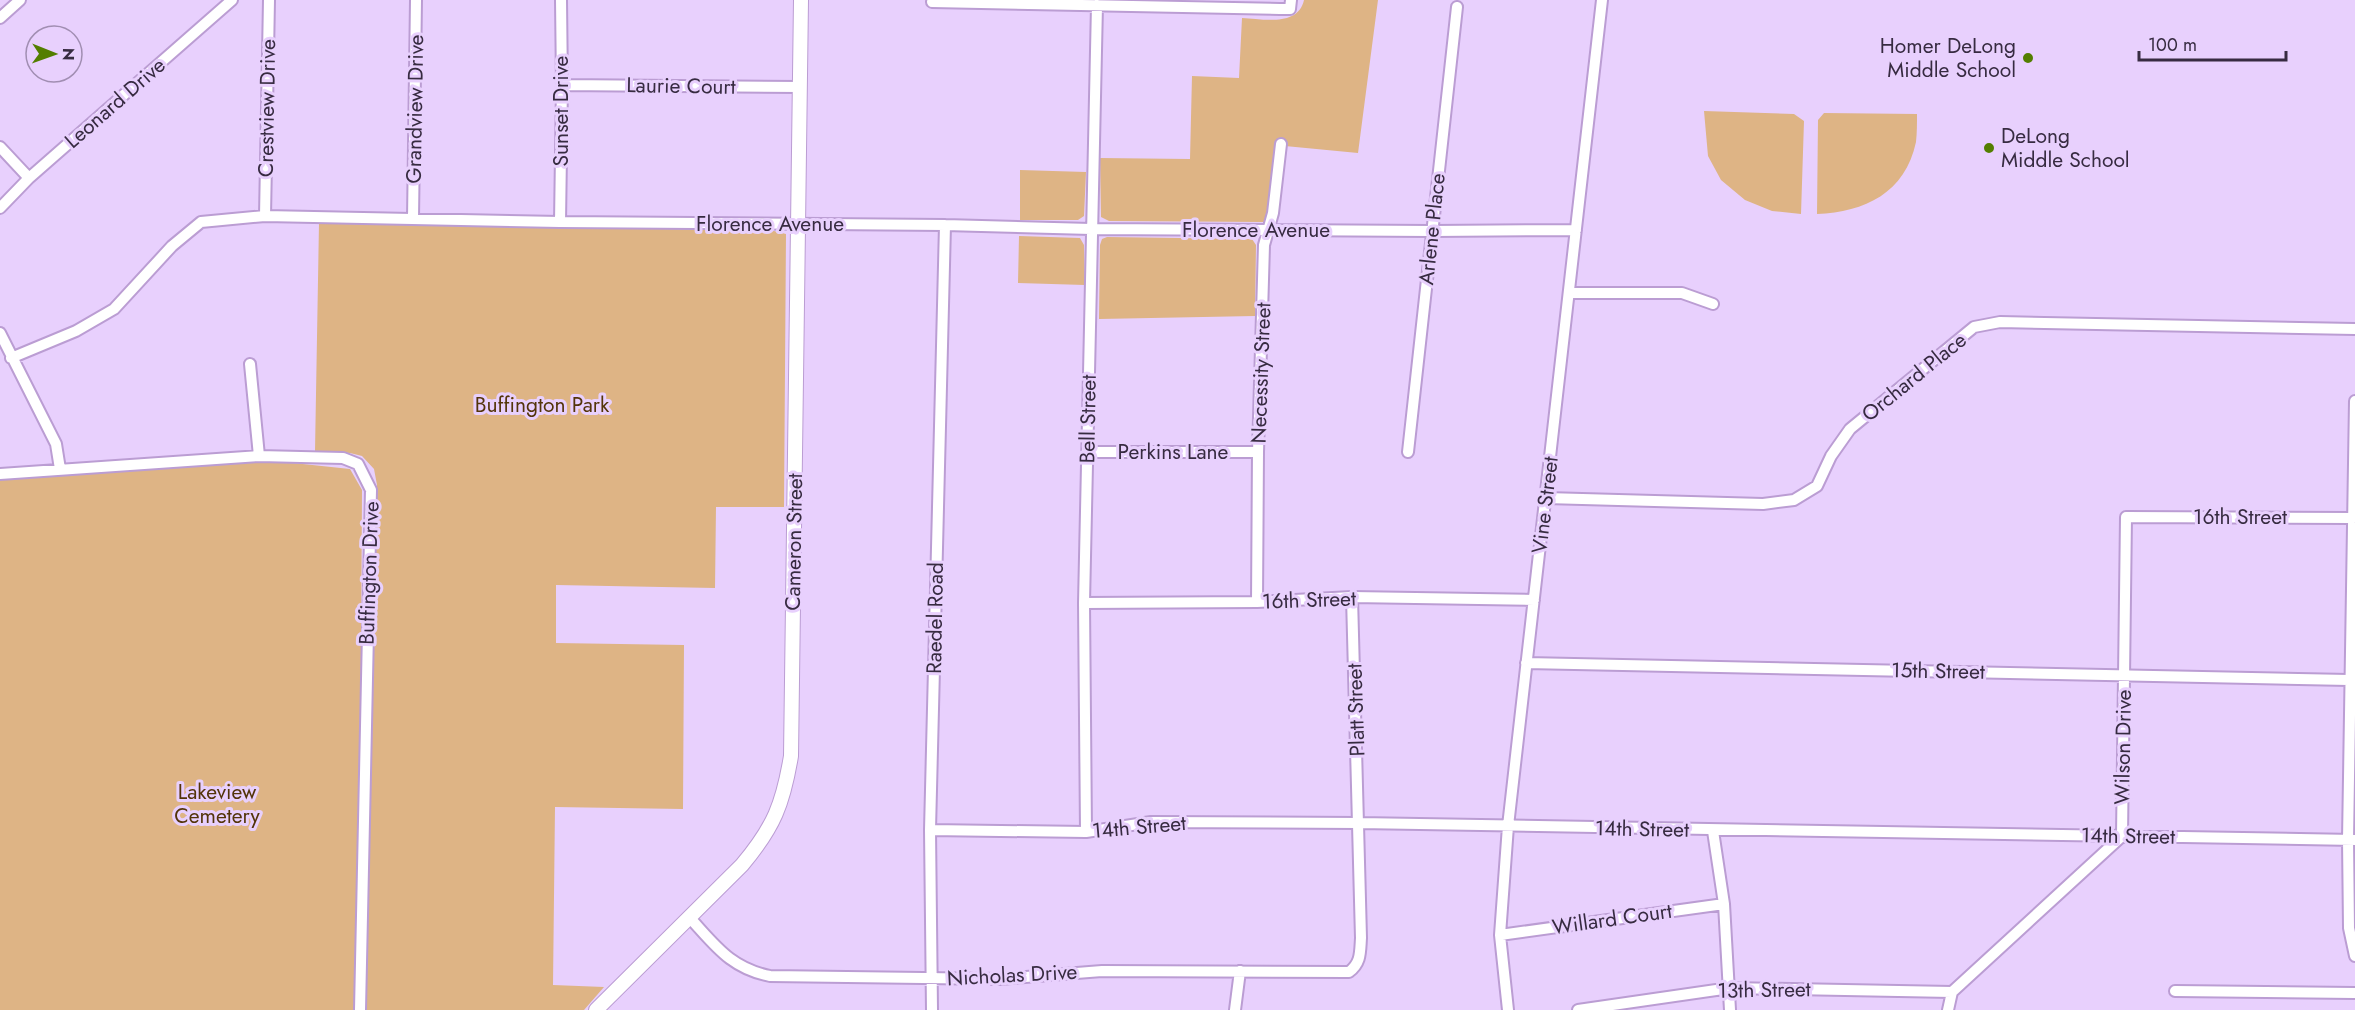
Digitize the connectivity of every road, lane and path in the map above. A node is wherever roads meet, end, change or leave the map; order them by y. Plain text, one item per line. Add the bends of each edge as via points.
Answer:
1 (20, 0) edge
2 (232, 0) edge
3 (269, 0) edge
4 (416, 0) edge
5 (561, 0) edge
6 (801, 0) edge
7 (1602, 0) edge
8 (932, 2) dead end
9 (1290, 4) edge
10 (1097, 5) junction
11 (1457, 7) dead end
12 (0, 18) edge
13 (562, 85) junction
14 (800, 87) junction
15 (1281, 144) dead end
16 (0, 147) edge
17 (29, 178) junction
18 (0, 208) edge
19 (265, 216) junction
20 (413, 218) junction
21 (560, 222) junction
22 (798, 224) junction
23 (945, 225) junction
24 (1091, 228) junction
25 (1269, 229) junction
26 (1576, 230) junction
27 (1432, 231) junction
28 (1569, 292) junction
29 (1713, 304) dead end
30 (2355, 329) edge
31 (0, 333) edge
32 (11, 358) junction
33 (250, 364) dead end
34 (2355, 401) edge
35 (2354, 441) edge
36 (1088, 452) junction
37 (1258, 452) junction
38 (1408, 452) dead end
39 (259, 456) junction
40 (60, 469) junction
41 (0, 474) edge
42 (1546, 498) junction
43 (2126, 517) joint
44 (2353, 518) junction
45 (1352, 597) junction
46 (1534, 600) junction
47 (1257, 602) junction
48 (1084, 603) junction
49 (1526, 663) junction
50 (2125, 675) junction
51 (2349, 680) junction
52 (1359, 823) junction
53 (1508, 826) junction
54 (930, 830) junction
55 (1713, 831) junction
56 (1086, 832) junction
57 (2122, 836) junction
58 (2351, 840) edge
59 (1724, 904) junction
60 (689, 916) junction
61 (1500, 935) junction
62 (2355, 956) edge
63 (1356, 967) joint
64 (1240, 971) junction
65 (932, 979) junction
66 (1730, 988) junction
67 (2175, 991) dead end
68 (1952, 992) junction
69 (2355, 993) edge
70 (360, 1010) edge
71 (596, 1010) edge
72 (932, 1010) edge
73 (1235, 1010) edge
74 (1508, 1010) edge
75 (1578, 1010) edge
76 (1731, 1010) edge
77 (1948, 1010) edge

1 - 12 street
2 - 17 street, Leonard Drive
3 - 19 street, Crestview Drive
4 - 20 street, Grandview Drive
5 - 13 street, Sunset Drive
6 - 14 main road, Cameron Street
7 - 26 street, Vine Street
8 - 10 street
9 - 10 street
10 - 24 street, Bell Street
11 - 27 street, Arlene Place
13 - 14 street, Laurie Court
13 - 21 street, Sunset Drive
14 - 22 main road, Cameron Street
15 - 25 street, Necessity Street
16 - 17 street
17 - 18 street, Leonard Drive
19 - 20 street, Florence Avenue
19 - 32 street, Florence Avenue via 201,222 172,246 114,309 76,331
20 - 21 street, Florence Avenue
21 - 22 street, Florence Avenue
22 - 23 street, Florence Avenue
22 - 60 main road, Cameron Street via 791,756 786,790 760,843
23 - 24 street, Florence Avenue
23 - 54 street, Raedel Road
24 - 25 street, Florence Avenue
24 - 36 street, Bell Street
25 - 27 street, Florence Avenue
25 - 37 street, Necessity Street via 1264,245
26 - 27 street, Florence Avenue
26 - 28 street, Vine Street
27 - 38 street, Arlene Place
28 - 29 street via 1682,293
28 - 42 street, Vine Street
30 - 42 street, Orchard Place via 2000,321 1974,327 1850,429 1817,486 1794,500 1763,504
31 - 32 street
32 - 40 street via 56,444
33 - 39 street
34 - 35 street
35 - 44 street
36 - 37 street, Perkins Lane
36 - 48 street, Bell Street
37 - 47 street, Necessity Street
39 - 40 street, Buffington Drive
39 - 70 street, Buffington Drive via 343,458 358,464 371,489
40 - 41 street, Buffington Drive
42 - 46 street, Vine Street
43 - 44 street, 16th Street
43 - 50 street, Wilson Drive
44 - 51 street
45 - 46 street, 16th Street
45 - 47 street, 16th Street
45 - 52 street, Platt Street
46 - 49 street, Vine Street
47 - 48 street, 16th Street
48 - 56 street, Bell Street
49 - 50 street, 15th Street
49 - 53 street, Vine Street
50 - 51 street, 15th Street
50 - 57 street, Wilson Drive
51 - 58 street
52 - 53 street, 14th Street
52 - 56 street, 14th Street via 1151,822
52 - 63 street, Platt Street via 1360,957
53 - 55 street, 14th Street
53 - 61 street, Vine Street
54 - 56 street, 14th Street
54 - 65 street, Raedel Road
55 - 57 street, 14th Street
55 - 59 street
57 - 58 street, 14th Street
57 - 68 street, Wilson Drive
58 - 62 street via 2349,928
59 - 61 street, Willard Court
59 - 66 street
60 - 65 street, Nicholas Drive via 737,965 754,973
60 - 71 main road, Cameron Street
61 - 74 street, Vine Street
63 - 64 street, Nicholas Drive via 1348,972
64 - 65 street, Nicholas Drive via 1102,971 1031,978
64 - 73 street
65 - 72 street, Raedel Road
66 - 68 street, 13th Street
66 - 75 street, 13th Street
66 - 76 street
67 - 69 street
68 - 77 street

